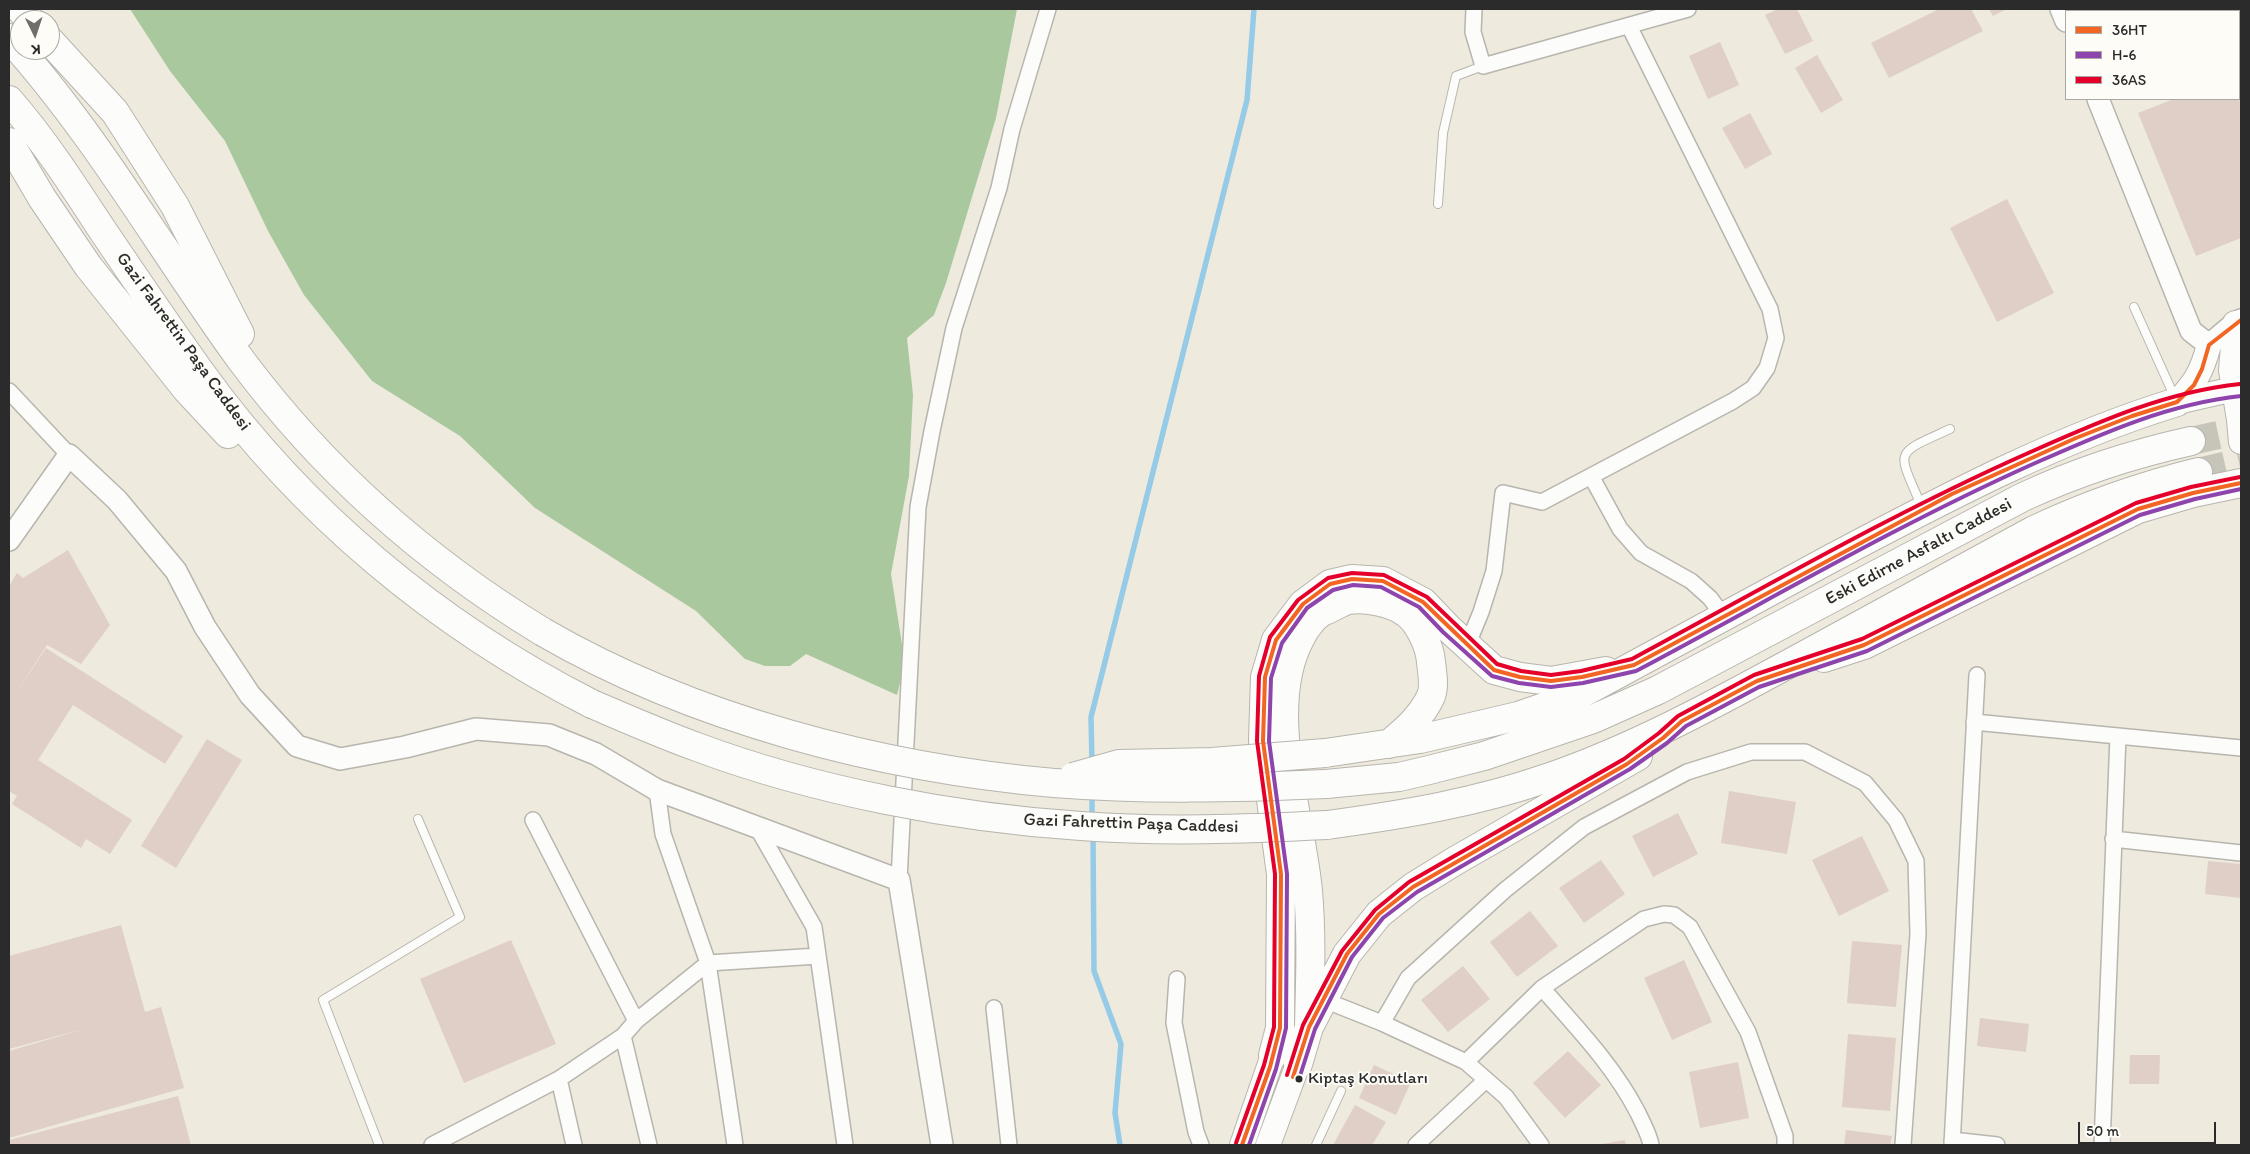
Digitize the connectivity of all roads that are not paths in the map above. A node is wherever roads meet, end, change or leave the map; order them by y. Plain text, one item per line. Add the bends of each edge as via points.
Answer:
1 (1048, 9) edge
2 (1474, 9) edge
3 (1688, 9) edge
4 (1629, 26) junction
5 (9, 38) edge
6 (60, 52) edge
7 (1483, 66) junction
8 (9, 100) edge
9 (2098, 100) edge
10 (9, 142) edge
11 (1438, 204) dead end
12 (2134, 307) dead end
13 (2238, 322) edge
14 (2209, 345) junction
15 (2238, 390) edge
16 (9, 391) edge
17 (271, 396) junction
18 (2177, 402) junction
19 (2240, 425) edge
20 (1950, 429) dead end
21 (2191, 441) tunnel mouth
22 (69, 455) junction
23 (2198, 472) tunnel mouth
24 (1591, 476) junction
25 (2241, 483) edge
26 (305, 495) junction
27 (1923, 510) junction
28 (9, 540) edge
29 (1724, 617) junction
30 (1467, 646) junction
31 (1634, 665) junction
32 (1977, 676) dead end
33 (1756, 681) junction
34 (1658, 690) joint
35 (1682, 721) junction
36 (1974, 722) junction
37 (2118, 736) junction
38 (1389, 744) junction
39 (2241, 748) edge
40 (1052, 782) junction
41 (657, 790) junction
42 (418, 819) dead end
43 (533, 820) dead end
44 (758, 829) junction
45 (2113, 839) junction
46 (2241, 853) edge
47 (899, 880) junction
48 (818, 956) junction
49 (708, 963) junction
50 (1177, 979) dead end
51 (1542, 988) junction
52 (1324, 1000) junction
53 (994, 1008) dead end
54 (636, 1021) junction
55 (1382, 1023) junction
56 (1309, 1027) junction
57 (623, 1036) junction
58 (1273, 1055) joint
59 (1466, 1062) junction
60 (1298, 1064) joint
61 (559, 1078) junction
62 (1486, 1080) junction
63 (1341, 1091) dead end
64 (1952, 1142) edge
65 (379, 1145) edge
66 (432, 1145) edge
67 (574, 1145) edge
68 (649, 1145) edge
69 (735, 1145) edge
70 (845, 1145) edge
71 (942, 1145) edge
72 (1009, 1145) edge
73 (1202, 1145) edge
74 (1242, 1145) edge
75 (1268, 1145) edge
76 (1316, 1145) edge
77 (1416, 1145) edge
78 (1541, 1145) edge
79 (1651, 1145) edge
80 (1785, 1145) edge
81 (1903, 1145) edge
82 (1996, 1145) edge
83 (2102, 1145) edge

1 - 47 street via 1012,129 999,188 954,328 920,498
2 - 7 street via 1473,32
3 - 4 street
4 - 7 street
4 - 24 street via 1770,310 1776,338 1767,368 1753,388
5 - 17 highway, Gazi Fahrettin Paşa Caddesi via 102,154 207,311
6 - 17 highway via 115,112 175,206
7 - 11 lane via 1456,76 1443,133
8 - 26 highway, Gazi Fahrettin Paşa Caddesi via 51,153 202,375
9 - 14 street via 2191,330
10 - 26 highway via 88,266 187,390 240,446
12 - 18 lane
13 - 14 street
13 - 15 main road via 2231,370
14 - 18 main road via 2194,385
15 - 18 main road
15 - 19 main road
16 - 22 street
17 - 40 highway, Gazi Fahrettin Paşa Caddesi, bridge via 295,427 390,521 472,586 578,653 642,683 746,720 844,748 992,776
18 - 27 highway via 2076,438
20 - 27 lane via 1912,446 1904,454 1903,462
21 - 34 highway, Eski Edirne Asfaltı Caddesi via 2113,461 2068,476 2023,497
22 - 28 street
22 - 41 street via 117,500 176,571 205,627 250,694 297,746 340,759 476,729 549,735 596,754
23 - 33 highway, Eski Edirne Asfaltı Caddesi via 2133,490 2067,514
24 - 29 street via 1620,529 1641,553 1692,582
24 - 30 street via 1542,502 1503,493 1494,571
25 - 33 highway via 2138,509 1864,645
26 - 35 highway, Gazi Fahrettin Paşa Caddesi, bridge via 386,570 452,621 526,669 592,704 698,748 745,763 868,795 943,809 1012,820 1091,827 1216,829 1327,825 1444,806 1546,778
27 - 29 highway
29 - 31 highway
30 - 31 highway via 1494,670 1552,681
30 - 58 highway via 1423,602 1383,581 1352,579 1330,584 1303,604 1276,640 1265,677 1263,741 1280,874 1280,1028
31 - 38 highway via 1579,695 1518,716
32 - 36 street
33 - 35 highway, Eski Edirne Asfaltı Caddesi
34 - 40 highway, Gazi Fahrettin Paşa Caddesi, bridge via 1593,718 1484,756 1399,777 1248,788
35 - 52 highway via 1627,764 1413,887 1379,914 1347,954
36 - 37 street
36 - 64 street
37 - 39 street
37 - 45 street
38 - 40 highway, bridge via 1212,762 1119,764
38 - 56 highway via 1409,728 1432,694 1430,655 1424,636 1407,613 1376,600 1348,600 1321,613 1305,628 1287,675 1283,705 1284,736 1308,890
41 - 44 street
41 - 49 street via 663,834
42 - 65 lane via 460,917 323,1000
43 - 54 street
44 - 47 street
44 - 48 street via 814,926
45 - 46 street
45 - 83 street
47 - 71 street
48 - 49 street
48 - 70 street
49 - 54 street
49 - 69 street
50 - 73 street via 1174,1023 1196,1132
51 - 59 street
51 - 79 street via 1605,1060 1631,1100 1650,1136
51 - 80 street via 1644,919 1664,914 1683,920 1690,927 1748,1032 1785,1136
52 - 55 street
52 - 56 highway
53 - 72 street
54 - 57 street
55 - 59 street
55 - 81 street via 1408,978 1505,890 1584,827 1686,772 1751,752 1806,752 1865,783 1896,820 1916,861 1918,934
56 - 60 highway
57 - 61 street
57 - 68 street
58 - 74 main road
59 - 62 street
60 - 75 main road
61 - 66 street
61 - 67 street
62 - 77 street
62 - 78 street via 1506,1097
63 - 76 lane
64 - 82 street

